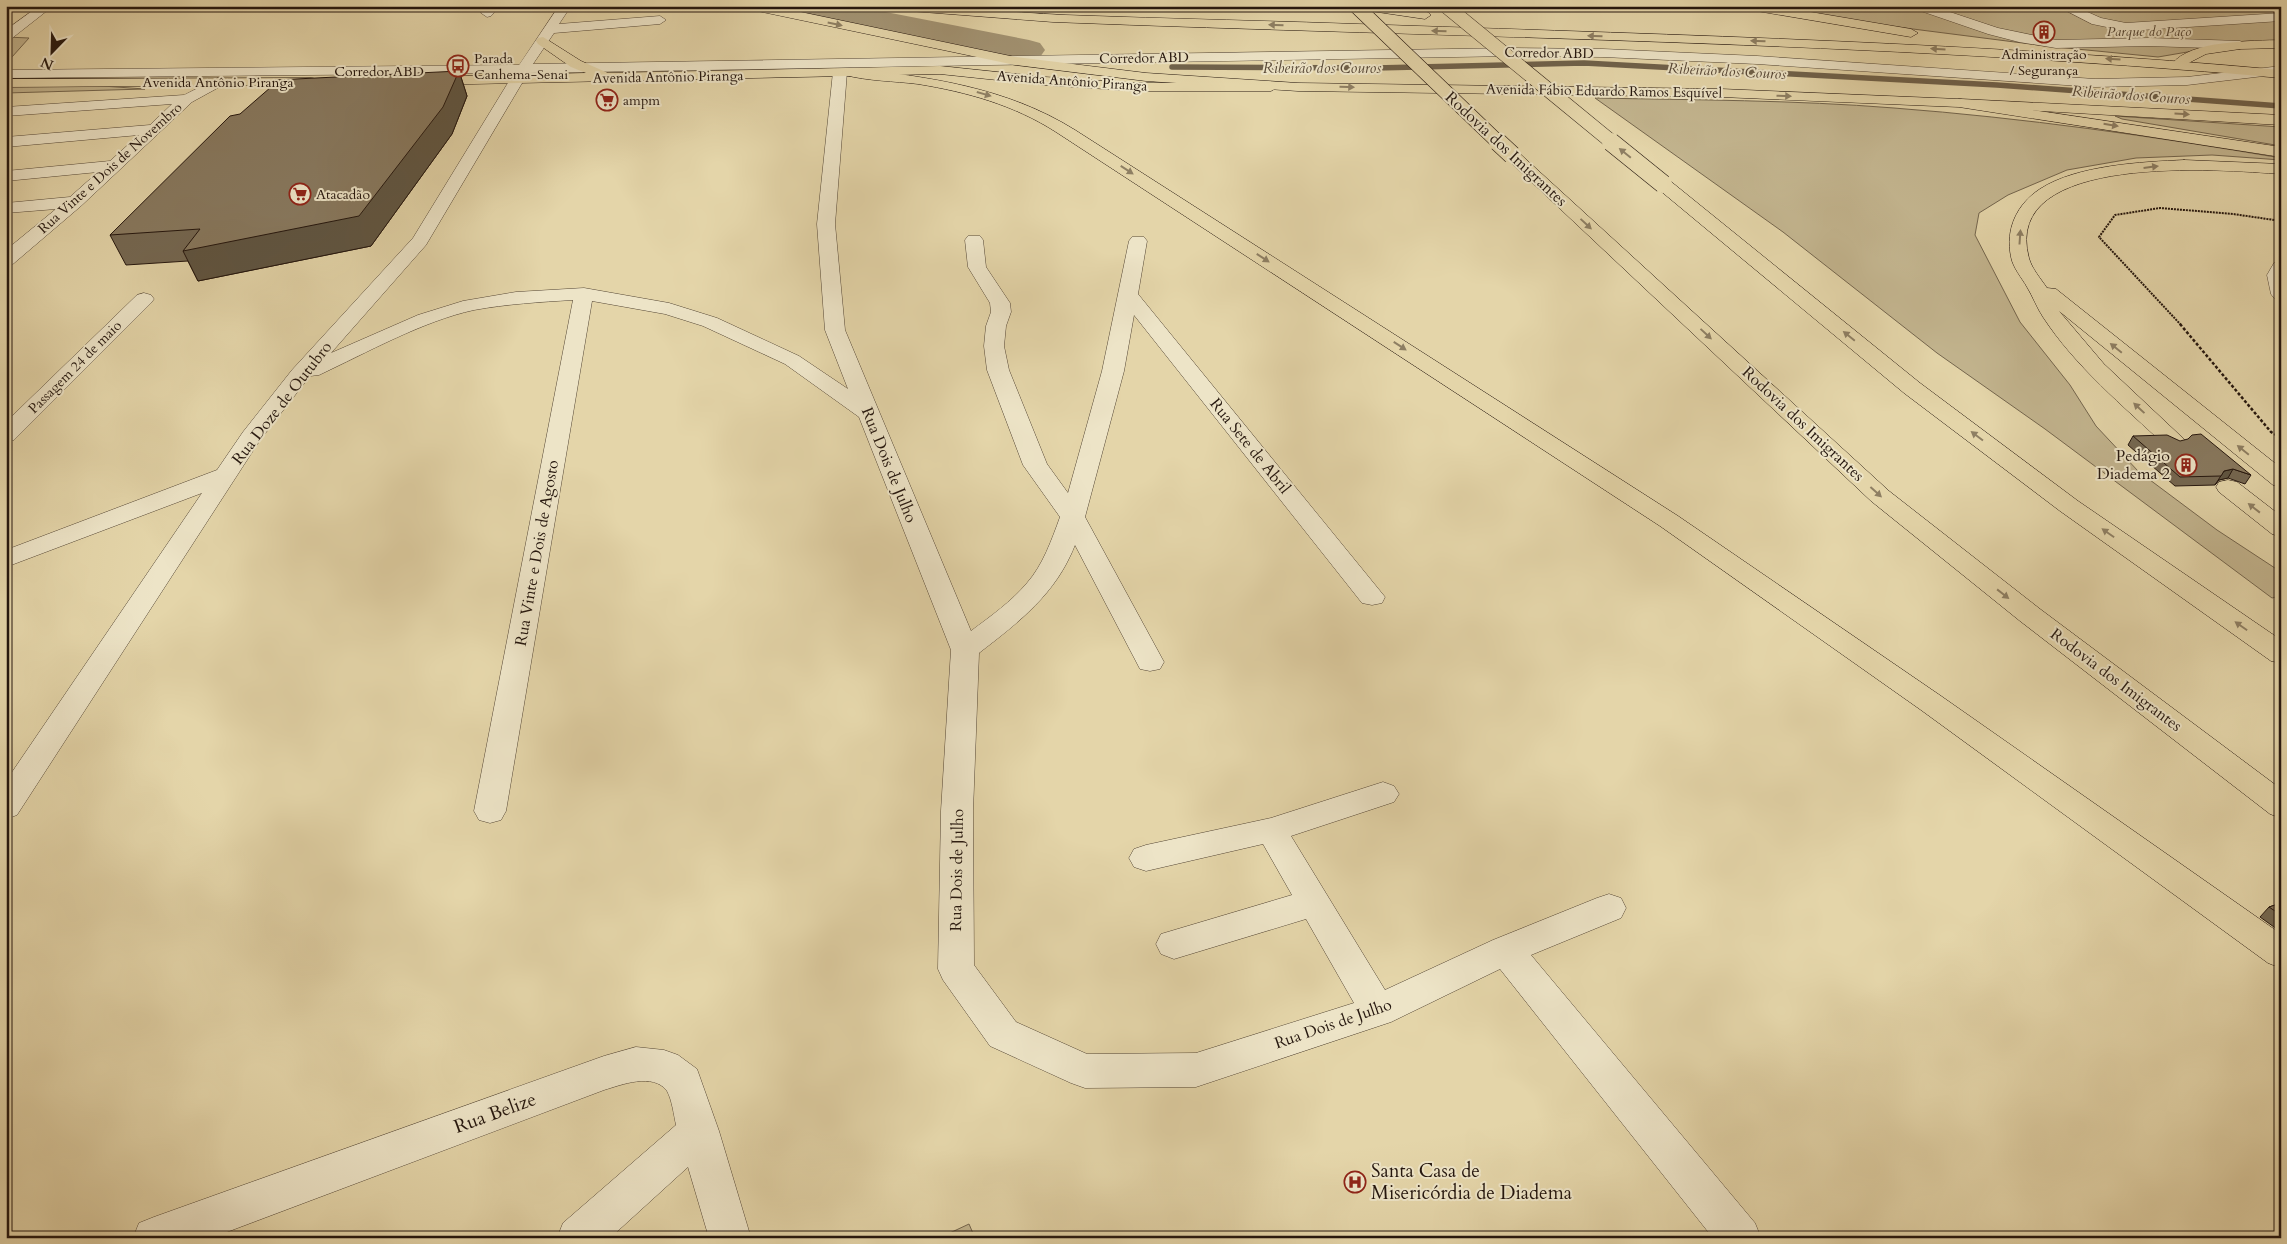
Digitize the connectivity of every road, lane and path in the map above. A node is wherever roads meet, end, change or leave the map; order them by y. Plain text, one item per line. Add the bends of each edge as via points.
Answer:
1 (47, 6) edge
2 (565, 6) edge
3 (753, 6) edge
4 (897, 6) edge
5 (1356, 6) edge
6 (1364, 6) edge
7 (1446, 6) edge
8 (1751, 6) edge
9 (1919, 6) edge
10 (1926, 6) edge
11 (2062, 6) edge
12 (2262, 6) edge
13 (2281, 9) edge
14 (2281, 17) edge
15 (660, 20) dead end
16 (1983, 24) junction
17 (1867, 26) junction
18 (2029, 26) dead end
19 (2090, 27) junction
20 (547, 35) junction
21 (6, 36) edge
22 (1575, 36) junction
23 (1782, 42) junction
24 (2099, 43) junction
25 (2281, 44) edge
26 (2240, 45) junction
27 (2056, 55) junction
28 (1014, 61) junction
29 (2183, 62) junction
30 (586, 68) junction
31 (2281, 70) edge
32 (845, 72) junction
33 (2264, 72) junction
34 (6, 74) edge
35 (521, 74) junction
36 (2281, 74) edge
37 (609, 78) junction
38 (218, 82) junction
39 (6, 84) edge
40 (1298, 87) junction
41 (187, 99) junction
42 (1959, 103) junction
43 (9, 114) edge
44 (2281, 120) edge
45 (155, 129) junction
46 (6, 142) edge
47 (2281, 152) edge
48 (113, 166) junction
49 (2281, 169) edge
50 (6, 176) edge
51 (75, 202) junction
52 (6, 208) edge
53 (2281, 221) edge
54 (974, 240) dead end
55 (1138, 242) dead end
56 (15, 246) edge
57 (6, 260) edge
58 (2281, 267) edge
59 (2034, 281) junction
60 (584, 294) junction
61 (2281, 294) edge
62 (1128, 295) junction
63 (144, 299) dead end
64 (300, 375) junction
65 (868, 413) junction
66 (6, 435) edge
67 (2281, 438) edge
68 (2174, 441) edge
69 (226, 474) junction
70 (2281, 480) edge
71 (2228, 487) dead end
72 (1073, 517) junction
73 (2281, 529) edge
74 (6, 559) edge
75 (1372, 597) dead end
76 (965, 650) junction
77 (2281, 654) edge
78 (1150, 662) dead end
79 (1383, 794) dead end
80 (2281, 806) edge
81 (6, 807) edge
82 (490, 812) dead end
83 (1272, 830) junction
84 (1146, 858) dead end
85 (1314, 902) junction
86 (1609, 908) dead end
87 (1174, 944) dead end
88 (1506, 950) junction
89 (2281, 953) edge
90 (1378, 1011) junction
91 (698, 1131) junction
92 (154, 1238) edge
93 (578, 1238) edge
94 (730, 1238) edge
95 (1740, 1238) edge

1 - 21 street
2 - 20 street, Rua Doze de Outubro
3 -> 28 main road, Avenida Fábio Eduardo Ramos Esquível
22 -> 4 main road via 1035,16
5 -> 80 main road, Rodovia dos Imigrantes, bridge via 1880,496
6 - 22 main road
77 -> 7 main road, bridge via 2069,506 1920,394
8 - 17 main road
9 - 24 street via 2019,38 2056,44
10 - 16 street
11 - 19 street
12 - 13 street
14 - 19 street via 2126,27 2119,31
15 - 20 street
16 - 18 street
16 - 24 street via 2038,39
17 - 23 main road via 1871,33 1862,36
17 - 27 main road
19 - 24 street
20 - 30 main road via 556,52
20 - 35 street, Rua Doze de Outubro
23 -> 22 main road
27 -> 23 main road
24 - 26 street
24 - 29 street
25 - 26 main road
26 - 29 main road via 2202,51
29 -> 27 main road
28 - 30 street, Corredor ABD
28 - 33 street, Corredor ABD via 1522,52 1757,60 2095,83 2159,83
28 - 40 main road, Avenida Fábio Eduardo Ramos Esquível via 1146,77
29 - 33 main road
30 - 35 street, Corredor ABD
30 - 37 main road
31 - 33 street, Corredor ABD
32 - 37 main road, Avenida Antônio Piranga
32 - 40 main road, Avenida Antônio Piranga via 940,70 1136,87
32 - 65 street, Rua Dois de Julho via 826,224 835,330
32 -> 89 main road via 922,80 997,98 1032,112 1091,147 1669,521 1932,703
33 - 36 main road
34 - 35 street, Corredor ABD
35 - 37 main road, Avenida Antônio Piranga
35 - 38 main road, Avenida Antônio Piranga
35 - 64 street, Rua Doze de Outubro via 420,241
38 - 39 main road, Avenida Antônio Piranga
38 - 41 street, Rua Vinte e Dois de Novembro
40 -> 42 main road, Avenida Fábio Eduardo Ramos Esquível via 1702,93
41 - 43 street
41 - 45 street, Rua Vinte e Dois de Novembro
42 -> 44 main road, Avenida Fábio Eduardo Ramos Esquível
42 -> 47 main road
45 - 46 street
45 - 48 street, Rua Vinte e Dois de Novembro
48 - 50 street
48 - 51 street, Rua Vinte e Dois de Novembro
59 -> 49 main road via 2020,260 2021,221 2027,209 2064,184 2105,173 2159,166 2224,165
51 - 52 street
51 - 56 street, Rua Vinte e Dois de Novembro
53 - 67 path via 2160,208 2115,215 2099,237 2169,311 2271,432
54 - 72 street via 978,267 1000,303 994,346 998,370 1014,416 1035,465
55 - 62 street
56 - 57 street, Rua Vinte e Dois de Novembro
58 - 61 street via 2277,275
68 -> 59 main road via 2080,350 2054,319
70 -> 59 main road
60 - 64 street via 516,298 470,305 409,326
60 - 65 street via 669,309 710,322 792,360
60 - 82 street, Rua Vinte e Dois de Agosto
62 - 72 street via 1113,371
62 - 75 street, Rua Sete de Abril
63 - 66 street, Passagem 24 de maio
64 - 69 street, Rua Doze de Outubro
65 - 76 street, Rua Dois de Julho
69 - 74 street
69 - 81 street, Rua Doze de Outubro
73 -> 71 main road
72 - 76 street via 1060,550 1039,587 1009,616
72 - 78 street
76 - 90 street, Rua Dois de Julho via 957,811 956,969 1003,1034 1084,1071 1196,1070
79 - 83 street
83 - 84 street
83 - 85 street
85 - 87 street
85 - 90 street
86 - 88 street, Rua Dois de Julho
88 - 90 street, Rua Dois de Julho
88 - 95 street
91 - 92 street, Rua Belize via 683,1081 664,1067 636,1064
91 - 93 street
91 - 94 street, Rua Belize

